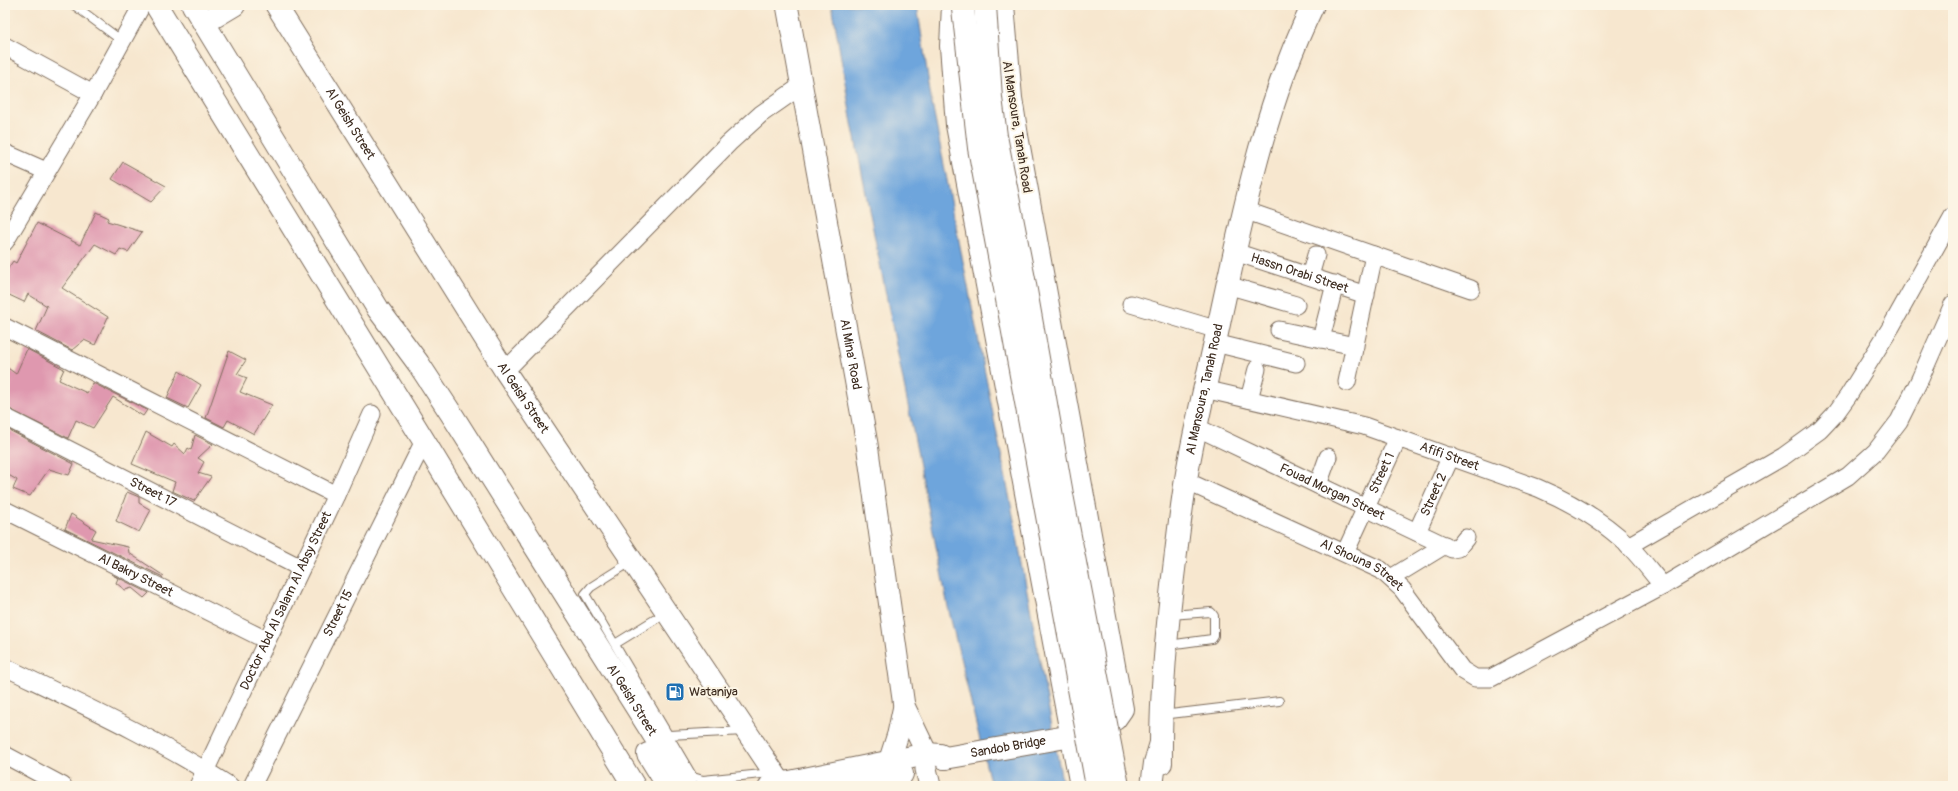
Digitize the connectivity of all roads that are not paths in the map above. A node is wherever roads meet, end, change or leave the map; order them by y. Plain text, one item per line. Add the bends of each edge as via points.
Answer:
1 (74, 5) edge
2 (142, 5) edge
3 (156, 5) edge
4 (234, 5) edge
5 (276, 5) edge
6 (787, 5) edge
7 (985, 5) edge
8 (1003, 5) edge
9 (1313, 5) edge
10 (959, 6) edge
11 (199, 14) edge
12 (122, 41) junction
13 (5, 46) edge
14 (801, 86) junction
15 (93, 94) junction
16 (5, 153) edge
17 (46, 172) junction
18 (1244, 210) junction
19 (1953, 216) edge
20 (11, 218) edge
21 (5, 242) edge
22 (1235, 252) junction
23 (1316, 255) dead end
24 (1374, 255) junction
25 (1310, 276) junction
26 (1335, 284) junction
27 (1227, 286) junction
28 (1471, 289) dead end
29 (1366, 295) junction
30 (1131, 304) dead end
31 (1953, 304) edge
32 (1296, 305) dead end
33 (5, 328) edge
34 (394, 330) junction
35 (1279, 330) dead end
36 (1216, 336) junction
37 (1321, 339) junction
38 (1355, 346) junction
39 (1296, 363) dead end
40 (1257, 369) dead end
41 (505, 370) junction
42 (1347, 382) dead end
43 (1204, 389) junction
44 (1249, 399) junction
45 (372, 414) dead end
46 (5, 417) edge
47 (1196, 427) junction
48 (1398, 438) junction
49 (424, 441) junction
50 (1451, 456) junction
51 (1328, 457) dead end
52 (1186, 481) junction
53 (1318, 485) junction
54 (336, 495) junction
55 (1365, 508) junction
56 (5, 510) edge
57 (1417, 532) junction
58 (1466, 538) dead end
59 (1445, 546) junction
60 (1628, 546) junction
61 (1345, 553) junction
62 (633, 560) junction
63 (301, 568) junction
64 (1391, 578) junction
65 (1663, 586) junction
66 (667, 612) junction
67 (1168, 616) junction
68 (266, 640) junction
69 (615, 644) junction
70 (1165, 645) junction
71 (5, 667) edge
72 (1280, 701) dead end
73 (904, 706) junction
74 (1161, 715) junction
75 (746, 731) junction
76 (669, 735) junction
77 (1064, 738) junction
78 (1161, 743) junction
79 (5, 755) edge
80 (888, 762) junction
81 (932, 767) edge
82 (206, 770) junction
83 (775, 781) edge
84 (63, 786) edge
85 (198, 786) edge
86 (230, 786) edge
87 (252, 786) edge
88 (634, 786) edge
89 (668, 786) edge
90 (686, 786) edge
91 (848, 786) edge
92 (1081, 786) edge
93 (1097, 786) edge
94 (1104, 786) edge
95 (1118, 786) edge
96 (1152, 786) edge
97 (1161, 786) edge

1 - 12 lane
2 - 12 street
3 - 49 main road
4 - 11 main road
5 - 41 street, Al Geish Street
6 - 14 street, Al Mina' Road
7 - 95 main road, bridge via 996,136
8 - 77 main road, Al Mansoura, Tanah Road via 1009,82 1017,136 1122,703 1122,709 1115,719 1102,726
9 - 18 main road, Al Mansoura, Tanah Road via 1273,105
10 - 77 main road via 951,46 957,125
10 - 93 main road, bridge via 979,148
11 - 34 main road, Al Geish Street via 374,302
12 - 15 street
13 - 15 street
14 - 41 street via 761,114 729,143
14 - 73 street, Al Mina' Road via 867,444
15 - 17 street
16 - 17 street
17 - 20 street
18 - 22 main road, Al Mansoura, Tanah Road
18 - 24 street
19 - 60 street via 1880,346 1848,396 1820,430 1784,456
20 - 21 street
22 - 25 street, Hassn Orabi Street
22 - 27 main road, Al Mansoura, Tanah Road
23 - 25 street
24 - 28 street
24 - 29 street
25 - 26 street, Hassn Orabi Street
26 - 29 street, Hassn Orabi Street
26 - 37 street
27 - 32 street
27 - 36 main road, Al Mansoura, Tanah Road
29 - 38 street
30 - 36 street
31 - 65 street, Al Shouna Street via 1899,421 1876,451 1848,476
33 - 54 street
34 - 89 main road via 414,380
34 - 90 main road, Al Geish Street via 454,418
35 - 37 street
36 - 39 street
36 - 43 main road, Al Mansoura, Tanah Road
37 - 38 street
38 - 42 street
40 - 44 street
41 - 62 street, Al Geish Street
43 - 44 street, Afifi Street
43 - 47 main road, Al Mansoura, Tanah Road
44 - 48 street, Afifi Street via 1347,421
45 - 54 street, Doctor Abd Al Salam Al Absy Street
46 - 63 street, Street 17
47 - 52 main road, Al Mansoura, Tanah Road
47 - 53 street, Fouad Morgan Street
48 - 50 street, Afifi Street
48 - 55 street, Street 1
49 - 87 street, Street 15
49 - 88 main road
50 - 57 street, Street 2
50 - 60 street, Afifi Street via 1560,497
51 - 53 street
52 - 61 street, Al Shouna Street
52 - 67 main road, Al Mansoura, Tanah Road
53 - 55 street, Fouad Morgan Street
54 - 63 street, Doctor Abd Al Salam Al Absy Street
55 - 57 street, Fouad Morgan Street
55 - 61 street, Street 1
56 - 68 street, Al Bakry Street
57 - 59 street, Fouad Morgan Street
58 - 59 street via 1461,546 1455,549
59 - 64 street
60 - 65 street, Afifi Street
61 - 64 street, Al Shouna Street via 1375,567
62 - 66 street, Al Geish Street
62 - 69 lane via 590,587 585,594
63 - 68 street, Doctor Abd Al Salam Al Absy Street
64 - 65 street, Al Shouna Street via 1462,670 1475,678 1491,678
66 - 69 lane
66 - 75 street, Al Geish Street
67 - 70 main road, Al Mansoura, Tanah Road
67 - 70 lane via 1211,612 1214,616 1214,636 1212,639
68 - 82 street, Doctor Abd Al Salam Al Absy Street
69 - 76 lane
70 - 74 main road, Al Mansoura, Tanah Road
71 - 82 street via 138,732
72 - 74 lane
73 - 80 street, Al Mina' Road
73 - 81 street, Al Mina' Road
74 - 78 main road, Al Mansoura, Tanah Road
75 - 76 lane
75 - 83 street, Al Geish Street
76 - 83 lane via 693,777
77 - 81 main road, Sandob Bridge via 966,754
77 - 92 main road
77 - 94 main road via 1084,741 1095,749
78 - 96 main road
78 - 97 main road, Al Mansoura, Tanah Road
79 - 84 street
80 - 81 main road
80 - 83 main road
81 - 91 main road
82 - 85 street, Doctor Abd Al Salam Al Absy Street
82 - 86 street

